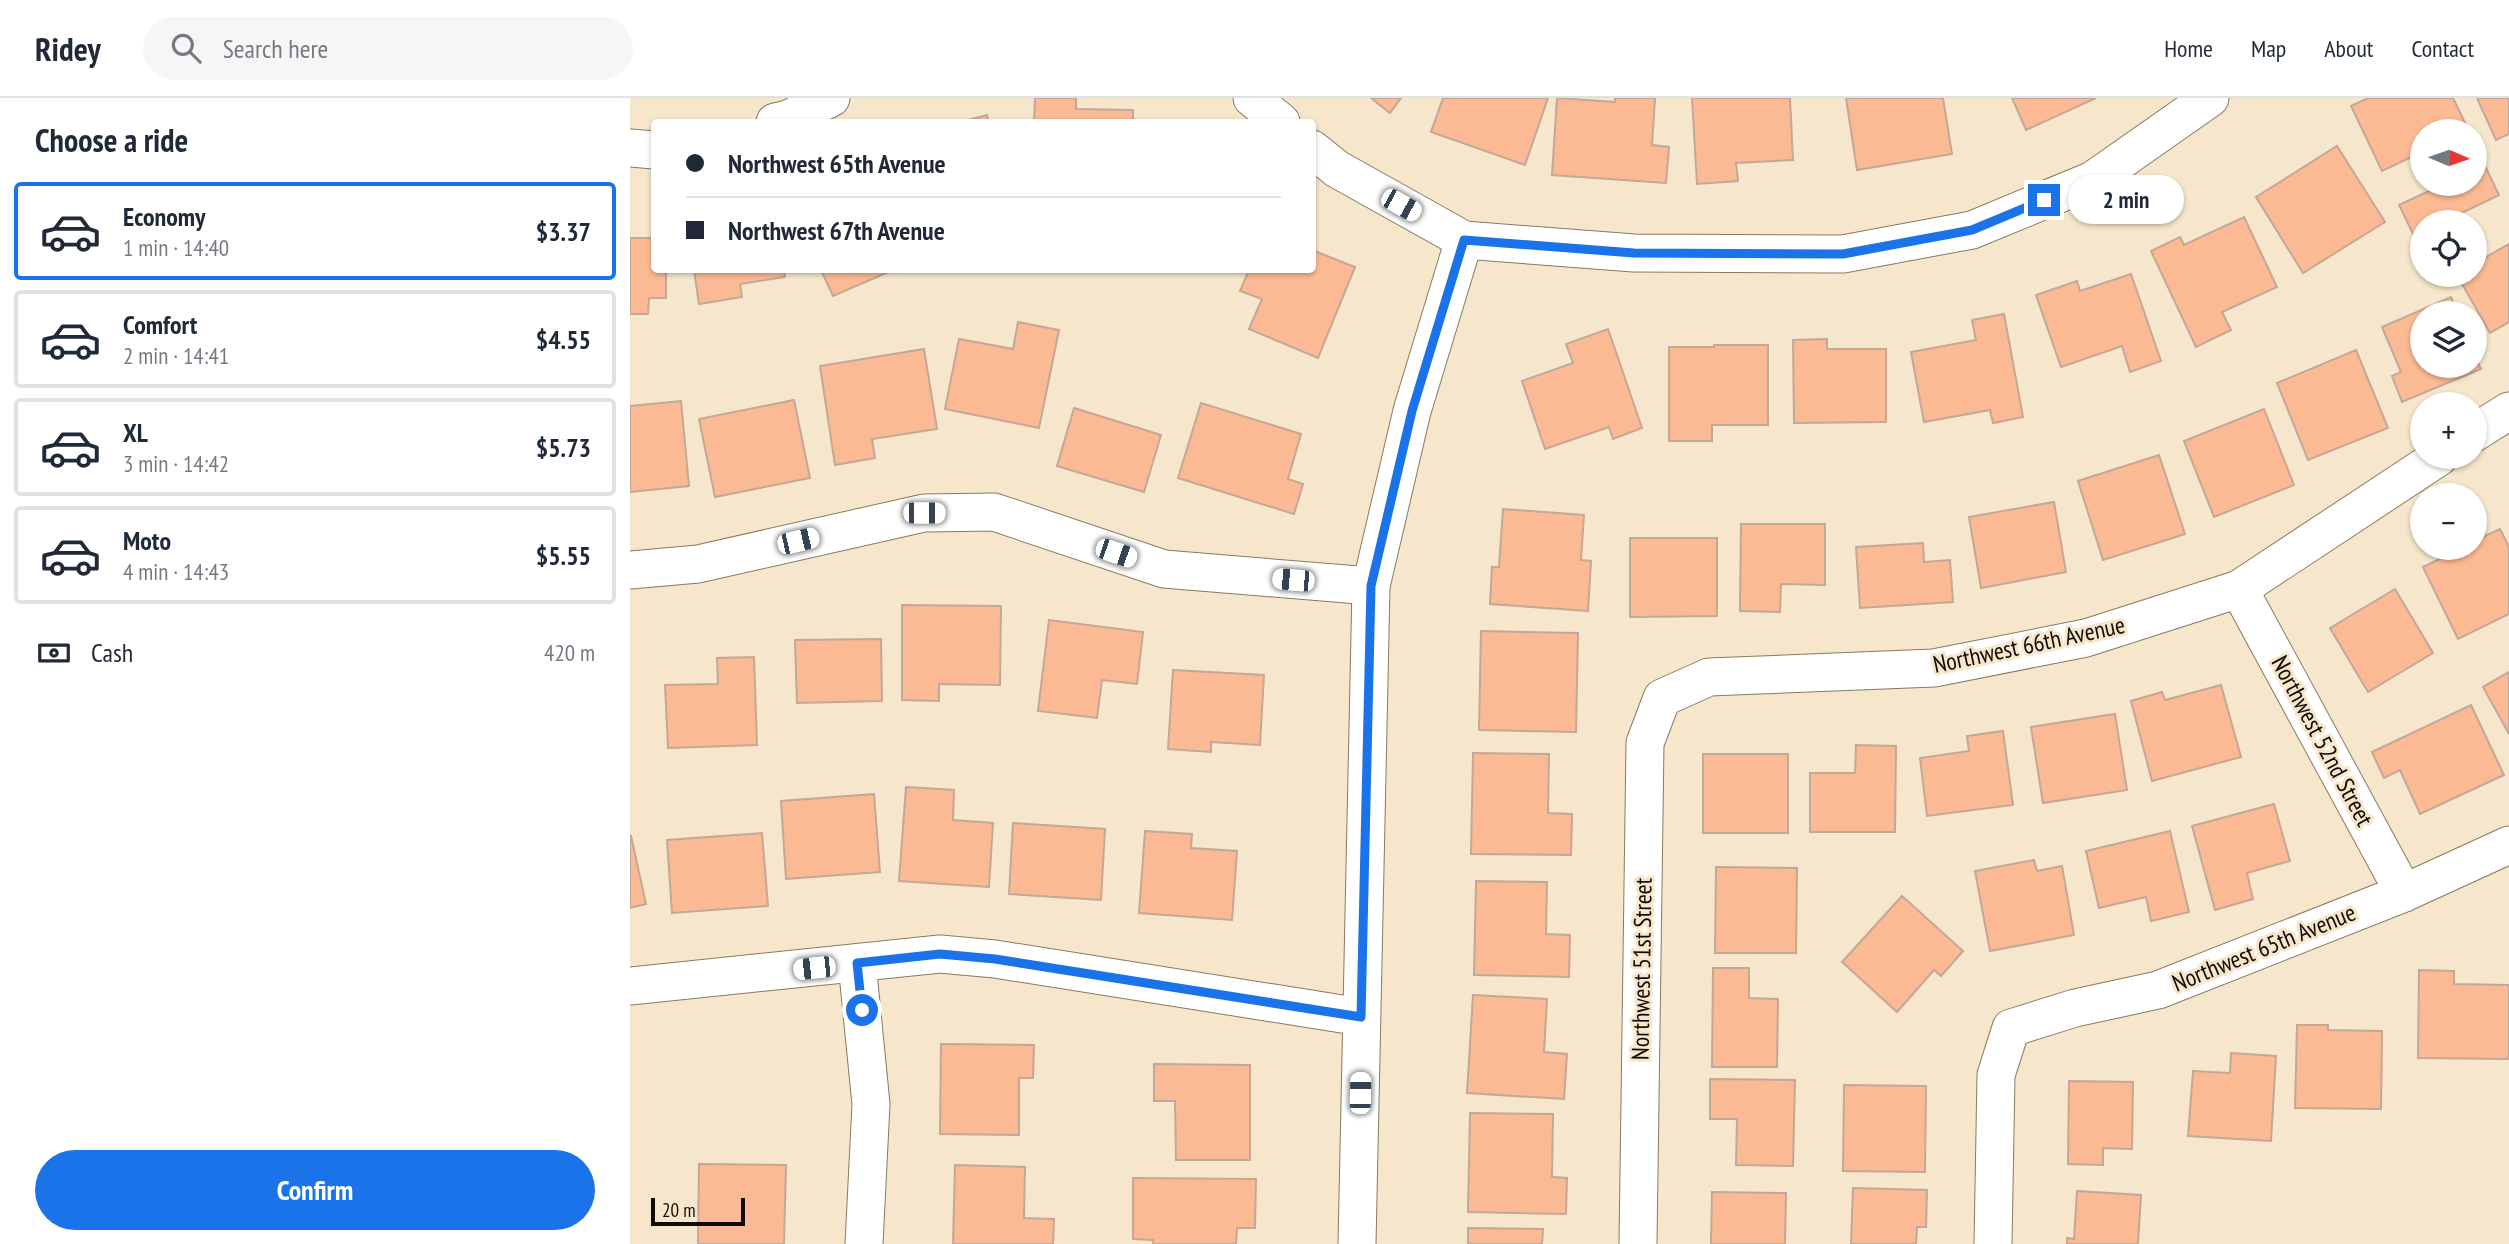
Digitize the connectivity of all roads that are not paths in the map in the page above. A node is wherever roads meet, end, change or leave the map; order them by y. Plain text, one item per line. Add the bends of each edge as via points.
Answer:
1 (831, 98) edge
2 (1252, 98) edge
3 (2210, 98) edge
4 (788, 119) edge
5 (1277, 119) edge
6 (630, 148) edge
7 (651, 150) edge
8 (1316, 152) edge
9 (1464, 240) junction
10 (2509, 411) edge
11 (2487, 425) edge
12 (2422, 469) edge
13 (630, 570) edge
14 (1371, 586) junction
15 (2239, 590) junction
16 (1662, 698) joint
17 (2509, 845) edge
18 (2404, 893) junction
19 (857, 963) junction
20 (630, 986) edge
21 (1361, 1017) junction
22 (864, 1244) edge
23 (1357, 1244) edge
24 (1638, 1244) edge
25 (1993, 1244) edge

1 - 4 street
2 - 5 street
3 - 9 street via 2092,180 1972,230 1843,254 1634,253
6 - 7 street
8 - 9 street via 1337,169
9 - 14 street via 1412,411
10 - 11 street
12 - 15 street, Northwest 66th Avenue
13 - 14 street via 698,564 924,513 995,512 1164,569
14 - 21 street
15 - 16 street, Northwest 66th Avenue via 2086,638 1934,668 1709,677
15 - 18 street, Northwest 52nd Street
16 - 24 street, Northwest 51st Street via 1645,743
17 - 18 street, Northwest 65th Avenue
18 - 25 street, Northwest 65th Avenue via 2158,990 2074,1008 2011,1028 1996,1075
19 - 20 street
19 - 21 street via 940,954 995,959
19 - 22 street via 871,1104
21 - 23 street

